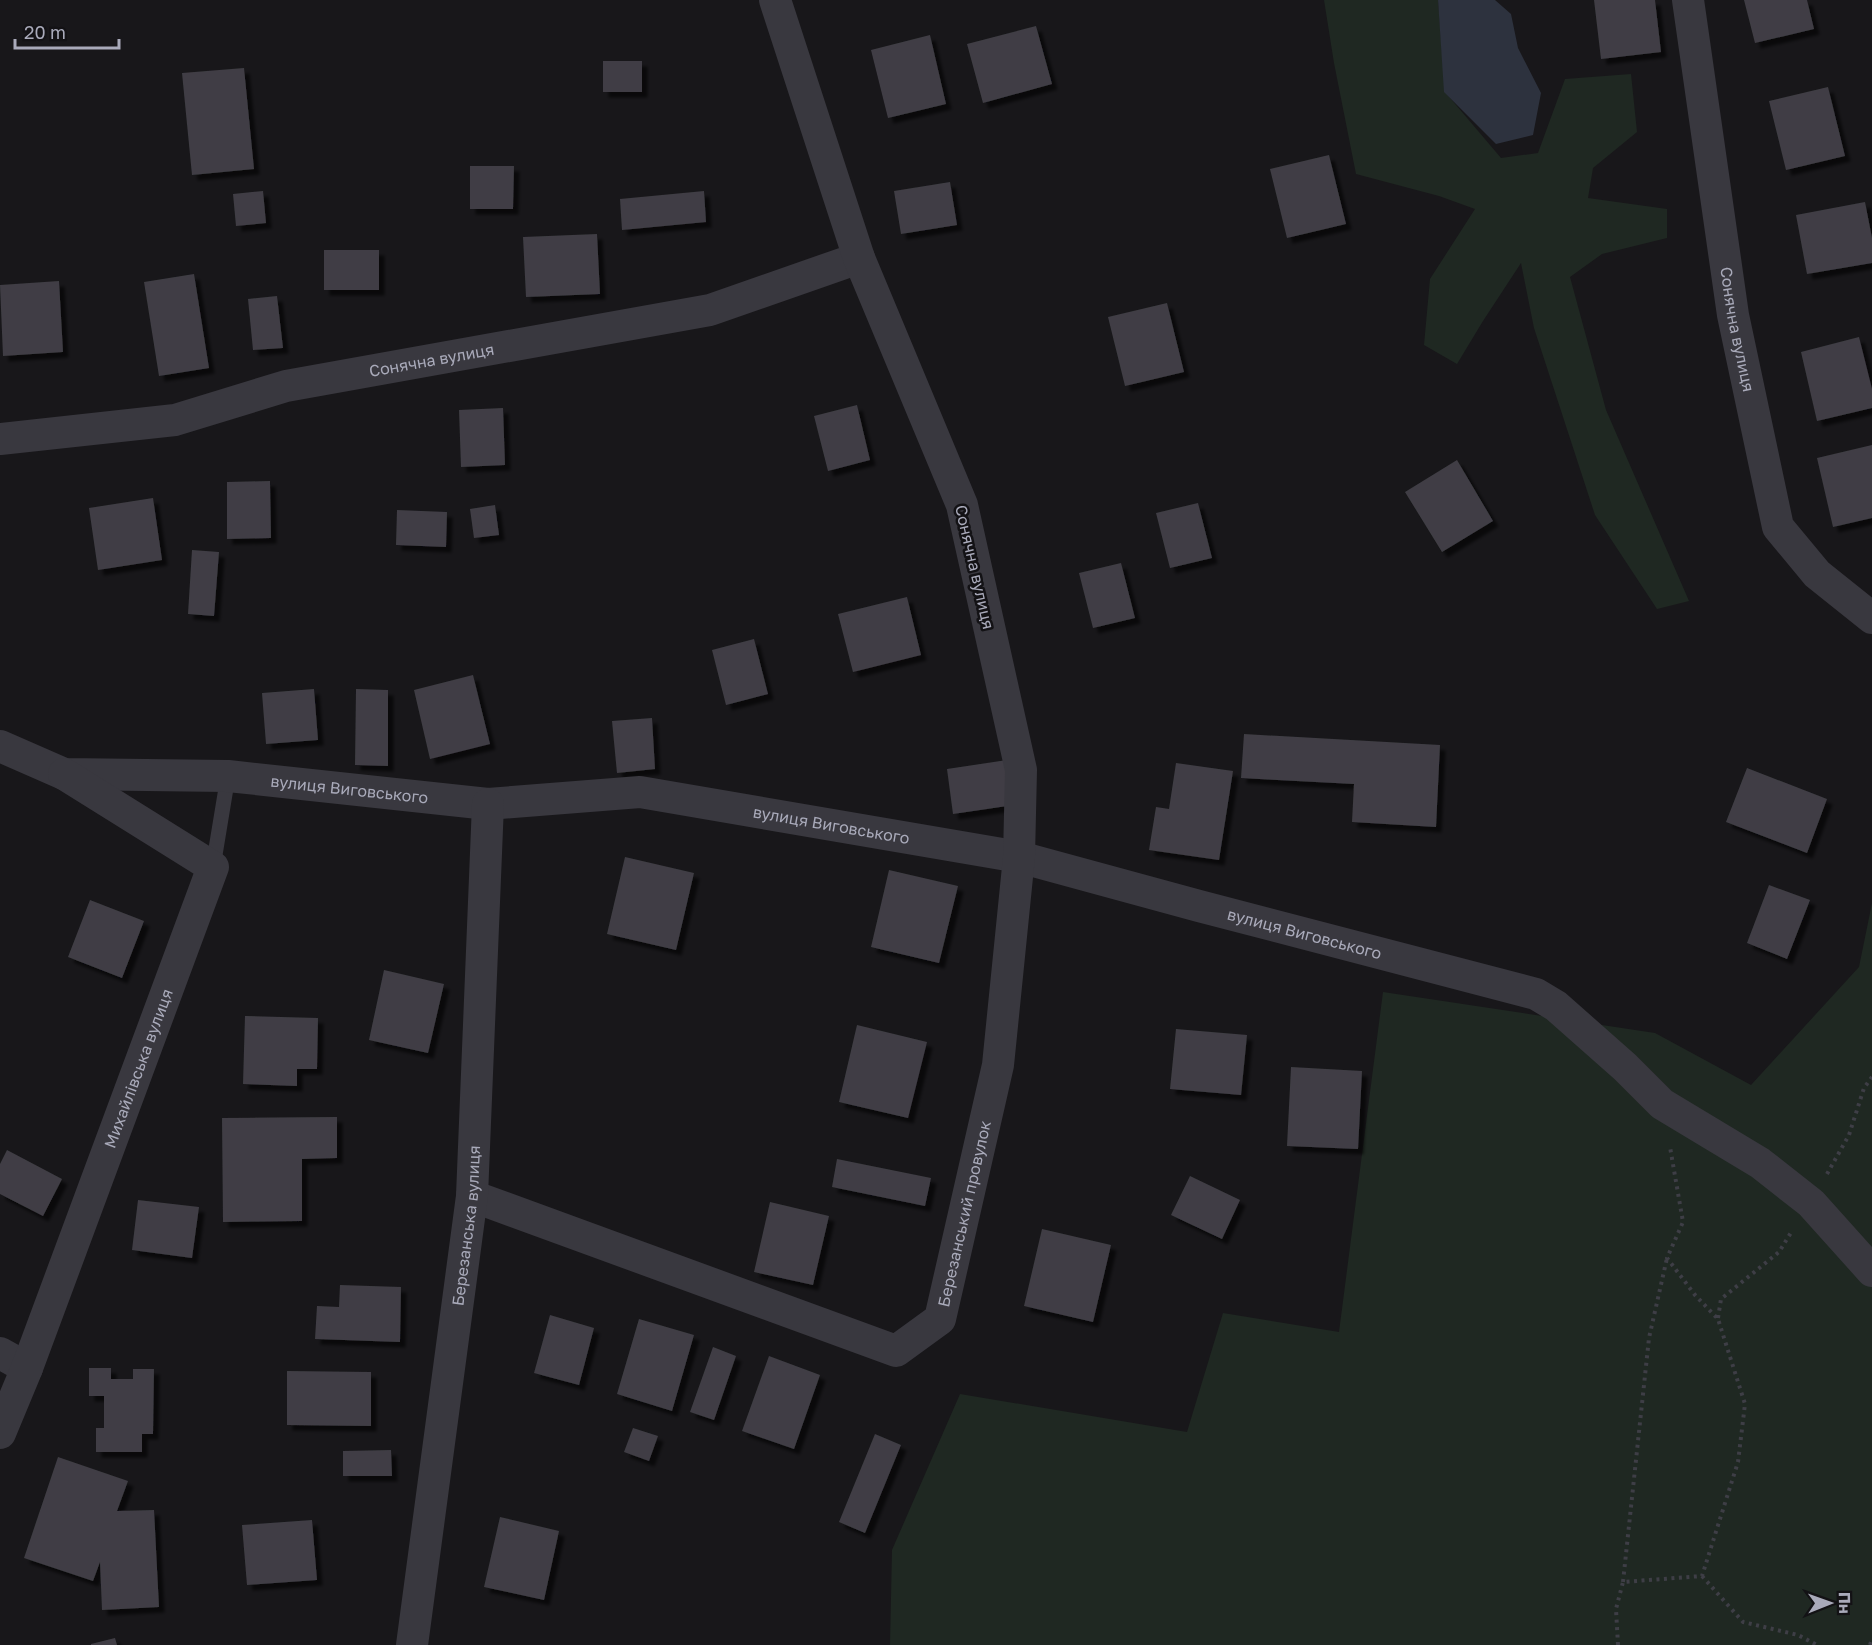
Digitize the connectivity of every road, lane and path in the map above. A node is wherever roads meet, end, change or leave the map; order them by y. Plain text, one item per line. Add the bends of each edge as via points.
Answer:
1 (775, 0) edge
2 (1688, 0) edge
3 (859, 258) junction
4 (0, 439) edge
5 (1872, 618) edge
6 (0, 746) edge
7 (64, 774) junction
8 (228, 776) junction
9 (488, 804) junction
10 (1019, 857) junction
11 (213, 867) junction
12 (1662, 1104) junction
13 (472, 1196) junction
14 (1667, 1258) junction
15 (1872, 1271) edge
16 (13, 1360) edge
17 (0, 1433) edge
18 (1702, 1576) junction
19 (1623, 1582) junction
20 (1872, 1638) edge
21 (412, 1645) edge
22 (1618, 1645) edge
23 (1817, 1645) edge
24 (1870, 1645) edge

1 - 3 street, Сонячна вулиця
2 - 5 street, Сонячна вулиця via 1733,315 1778,527 1816,574
3 - 4 street, Сонячна вулиця via 710,310 286,386 175,420
3 - 10 street, Сонячна вулиця via 962,505 1021,770
6 - 7 street, вулиця Виговського
7 - 8 street, вулиця Виговського
7 - 11 street
8 - 9 street, вулиця Виговського
8 - 11 lane
9 - 10 street, вулиця Виговського via 640,792
9 - 13 street, Березанська вулиця
10 - 12 street, вулиця Виговського via 1536,994 1557,1006
10 - 13 street, Березанський провулок via 998,1065 940,1319 896,1350
11 - 16 street, Михайлівська вулиця
12 - 14 path via 1683,1222
12 - 15 street, вулиця Виговського via 1760,1163 1811,1203
13 - 21 street, Березанська вулиця
14 - 18 path via 1718,1318 1745,1404 1738,1462
14 - 19 path via 1649,1338
16 - 17 street, Михайлівська вулиця
18 - 19 path
18 - 23 path via 1743,1622 1798,1635
19 - 22 path via 1616,1609
20 - 24 path

